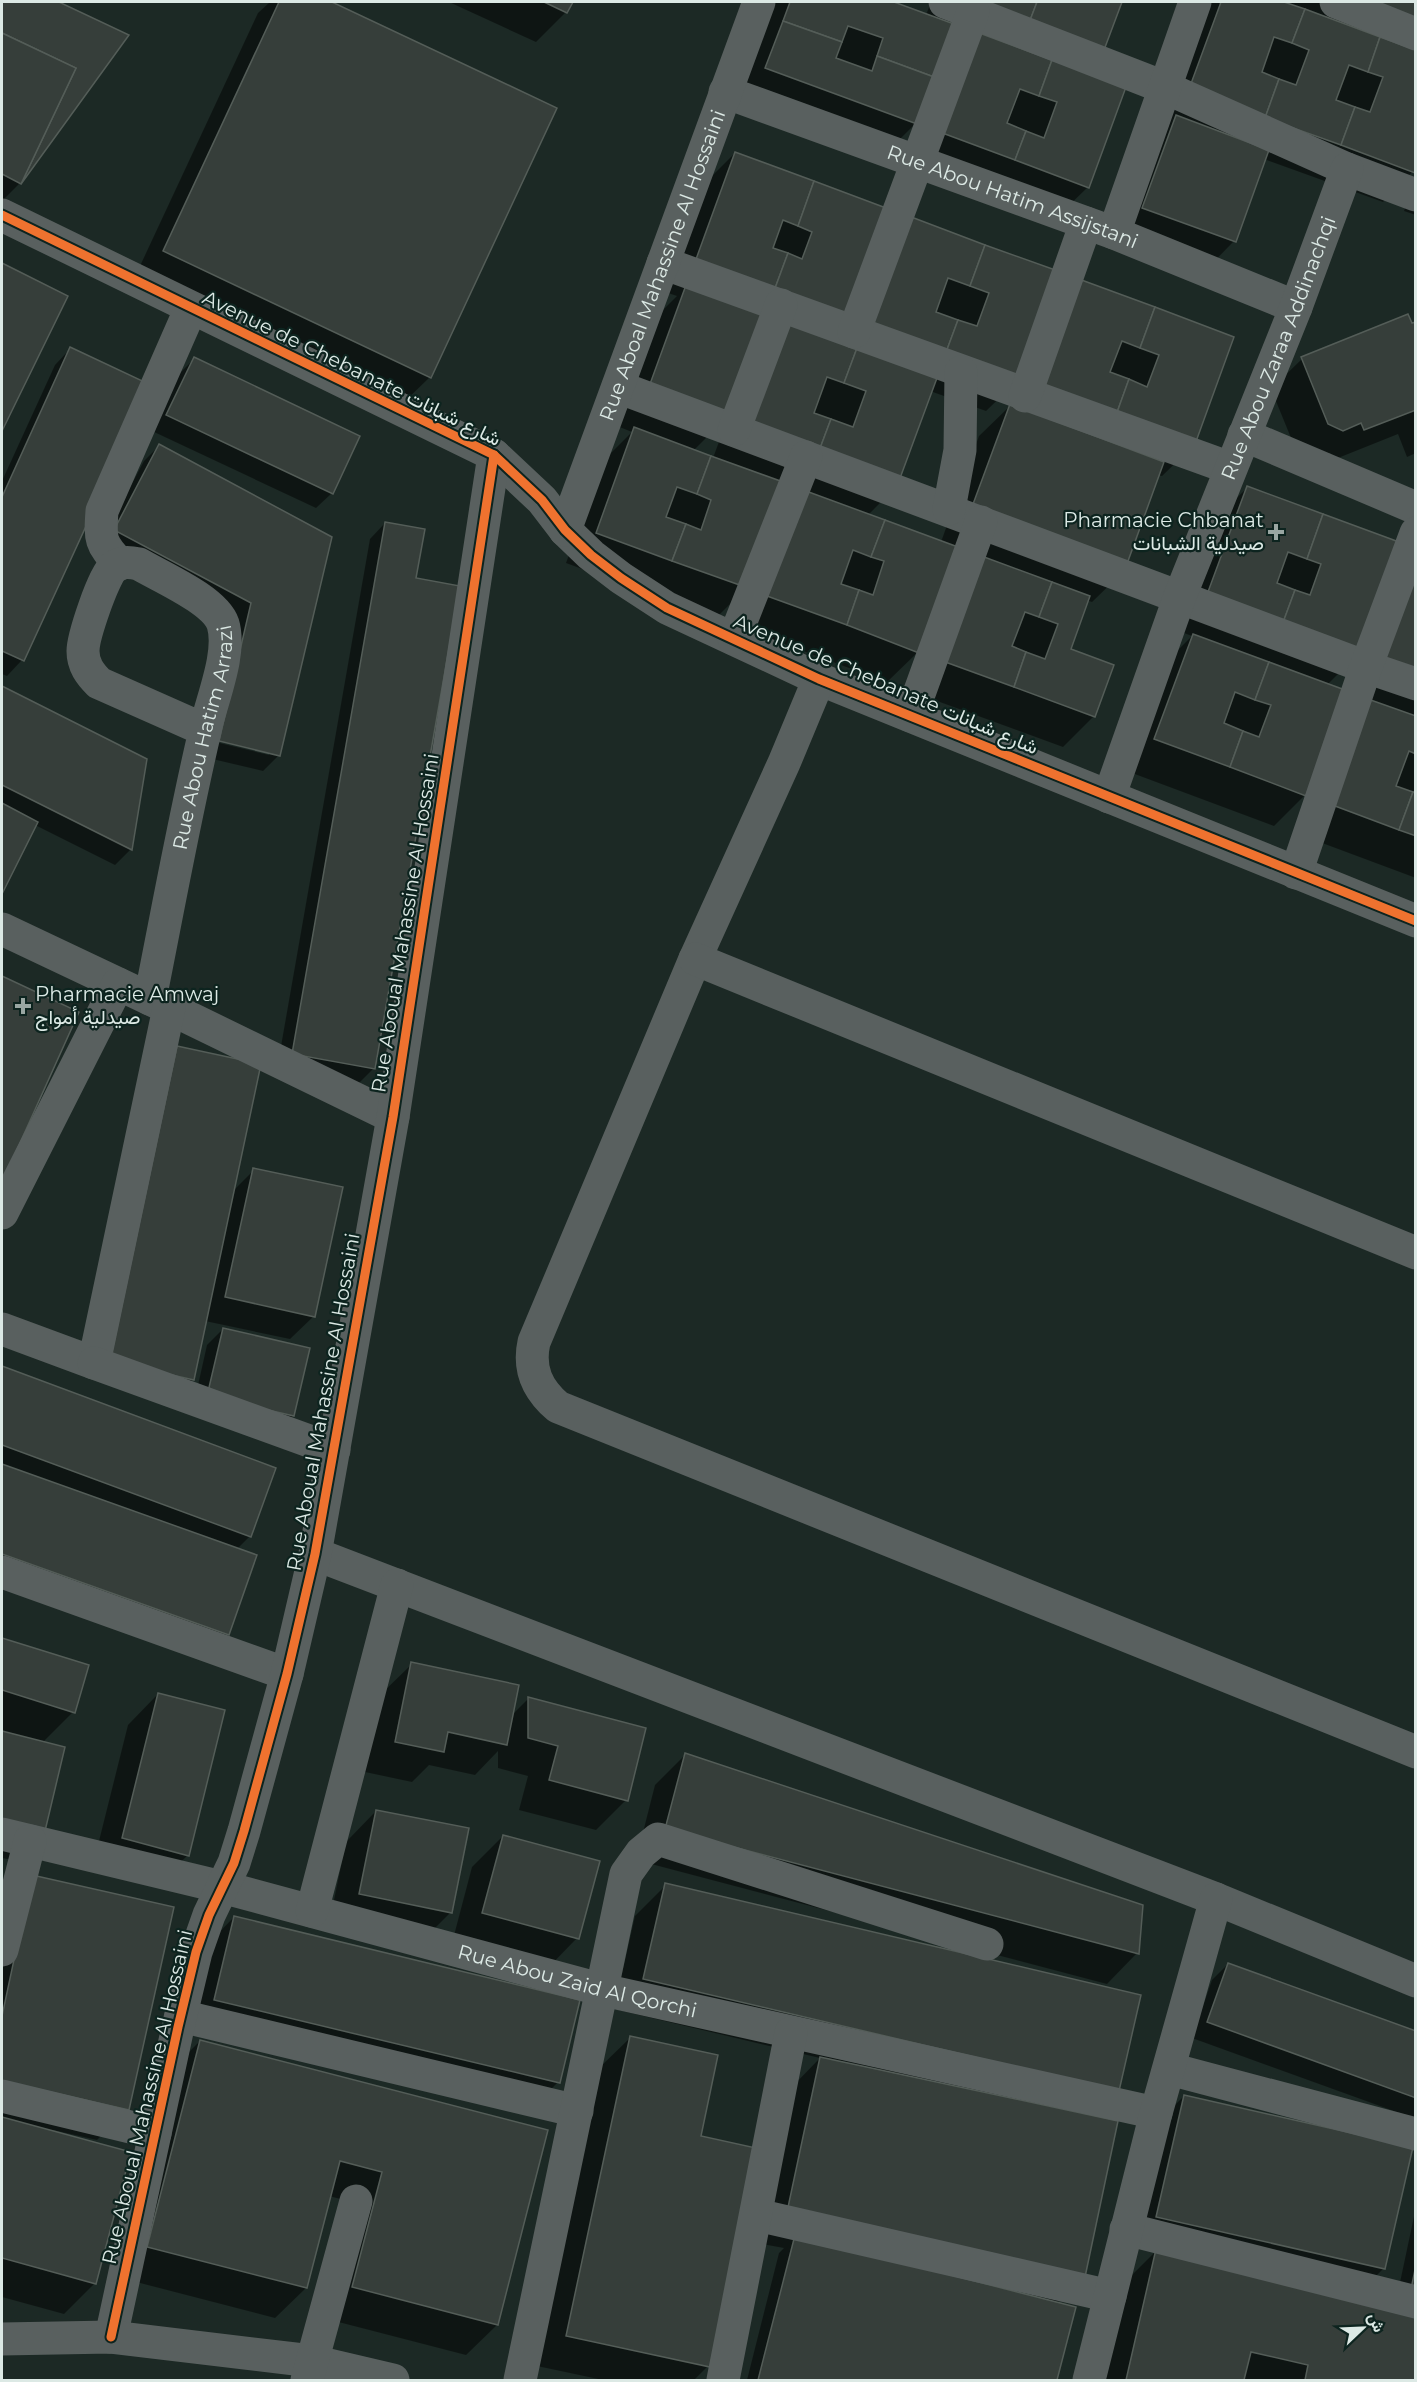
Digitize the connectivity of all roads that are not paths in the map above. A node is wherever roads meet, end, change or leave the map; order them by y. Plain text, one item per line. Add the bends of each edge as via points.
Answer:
1 (759, 2) edge
2 (1196, 2) edge
3 (1336, 2) edge
4 (959, 7) edge
5 (1416, 34) edge
6 (1166, 88) junction
7 (725, 92) junction
8 (916, 161) junction
9 (1347, 169) junction
10 (1416, 195) edge
11 (2, 215) edge
12 (1100, 228) junction
13 (663, 263) junction
14 (781, 304) junction
15 (1296, 307) junction
16 (191, 308) junction
17 (854, 332) junction
18 (961, 372) junction
19 (618, 387) junction
20 (1025, 396) junction
21 (734, 430) junction
22 (1244, 435) junction
23 (494, 455) junction
24 (806, 457) junction
25 (1230, 468) junction
26 (1416, 508) edge
27 (949, 509) junction
28 (981, 522) junction
29 (565, 530) junction
30 (1416, 534) edge
31 (120, 564) junction
32 (1180, 596) junction
33 (734, 639) junction
34 (1366, 667) junction
35 (819, 679) junction
36 (1416, 684) edge
37 (911, 716) junction
38 (205, 730) junction
39 (1109, 797) junction
40 (1296, 873) junction
41 (1416, 921) edge
42 (2, 929) edge
43 (695, 958) junction
44 (118, 984) junction
45 (160, 1003) junction
46 (393, 1117) junction
47 (2, 1213) edge
48 (1416, 1253) edge
49 (2, 1329) edge
50 (94, 1363) junction
51 (334, 1450) junction
52 (315, 1554) junction
53 (2, 1572) edge
54 (398, 1585) junction
55 (287, 1674) junction
56 (1416, 1752) edge
57 (16, 1838) edge
58 (222, 1887) junction
59 (1216, 1899) junction
60 (312, 1911) junction
61 (987, 1944) dead end
62 (2, 1950) edge
63 (1416, 1981) edge
64 (603, 1990) junction
65 (181, 2016) junction
66 (791, 2032) junction
67 (1170, 2069) junction
68 (2, 2096) edge
69 (577, 2111) junction
70 (1156, 2113) junction
71 (156, 2133) junction
72 (1416, 2134) edge
73 (356, 2201) dead end
74 (757, 2215) junction
75 (1126, 2229) junction
76 (1110, 2296) junction
77 (1416, 2302) edge
78 (111, 2337) junction
79 (2, 2339) edge
80 (310, 2371) edge
81 (393, 2380) edge
82 (520, 2380) edge
83 (723, 2380) edge
84 (1089, 2380) edge

1 - 7 street, Rue Aboal Mahassine Al Hossaini
2 - 6 street
3 - 5 street
4 - 6 street
4 - 8 street
6 - 9 street
6 - 12 street
7 - 8 street, Rue Abou Hatim Assijstani
7 - 13 street, Rue Aboal Mahassine Al Hossaini
8 - 12 street, Rue Abou Hatim Assijstani
8 - 17 street
9 - 10 street
9 - 15 street, Rue Abou Zaraa Addinachqi
11 - 16 street, Avenue de Chebanate شارع شبانات
12 - 15 street, Rue Abou Hatim Assijstani
12 - 20 street
13 - 14 street
13 - 19 street, Rue Aboal Mahassine Al Hossaini
14 - 17 street
14 - 21 street
15 - 22 street, Rue Abou Zaraa Addinachqi
16 - 23 street, Avenue de Chebanate شارع شبانات
16 - 31 street via 102,511 100,534 104,547
17 - 18 street
18 - 20 street
18 - 27 street via 960,450
19 - 21 street
19 - 29 street, Rue Aboal Mahassine Al Hossaini
20 - 25 street
21 - 24 street
22 - 25 street, Rue Abou Zaraa Addinachqi
22 - 26 street
23 - 29 street, Avenue de Chebanate شارع شبانات via 542,500
23 - 46 street, Rue Aboual Mahassine Al Hossaini
24 - 27 street
24 - 33 street
25 - 32 street, Rue Abou Zaraa Addinachqi
27 - 28 street
28 - 32 street
28 - 37 street
29 - 33 street, Avenue de Chebanate شارع شبانات via 621,578 668,608
30 - 34 street
31 - 38 street, Rue Abou Hatim Arrazi via 139,564 215,610 223,624 221,669
31 - 38 street, Rue Abou Hatim Arrazi via 105,580 91,618 83,650 89,674 99,683
32 - 34 street
32 - 39 street, Rue Abou Zaraa Addinachqi
33 - 35 street, Avenue de Chebanate شارع شبانات
34 - 36 street
34 - 40 street
35 - 37 street, Avenue de Chebanate شارع شبانات
35 - 43 street
37 - 39 street, Avenue de Chebanate شارع شبانات
38 - 45 street, Rue Abou Hatim Arrazi
39 - 40 street, Avenue de Chebanate شارع شبانات
40 - 41 street, Avenue de Chebanate شارع شبانات
42 - 44 street
43 - 48 street
43 - 56 street via 534,1342 530,1358 533,1373 547,1398 558,1407
44 - 45 street
44 - 47 street
45 - 46 street
45 - 50 street, Rue Abou Hatim Arrazi
46 - 51 street, Rue Aboual Mahassine Al Hossaini
49 - 50 street
50 - 51 street
51 - 52 street, Rue Aboual Mahassine Al Hossaini
52 - 54 street
52 - 55 street, Rue Aboual Mahassine Al Hossaini
53 - 55 street
54 - 59 street
54 - 60 street
55 - 58 street, Rue Aboual Mahassine Al Hossaini via 244,1832
57 - 58 street, Rue Abou Zaid Al Qorchi
57 - 62 street
58 - 60 street, Rue Abou Zaid Al Qorchi
58 - 65 street, Rue Aboual Mahassine Al Hossaini via 196,1952
59 - 63 street
59 - 67 street
60 - 64 street, Rue Abou Zaid Al Qorchi
61 - 64 street via 658,1839 641,1853 626,1874
64 - 66 street, Rue Abou Zaid Al Qorchi
64 - 69 street
65 - 69 street
65 - 71 street, Rue Aboual Mahassine Al Hossaini
66 - 70 street, Rue Abou Zaid Al Qorchi
66 - 74 street
67 - 70 street
67 - 72 street
68 - 71 street
69 - 82 street
70 - 75 street
71 - 78 street, Rue Aboual Mahassine Al Hossaini
73 - 80 street
74 - 76 street
74 - 83 street
75 - 76 street
75 - 77 street
76 - 84 street
78 - 79 street
78 - 80 street
80 - 81 street

